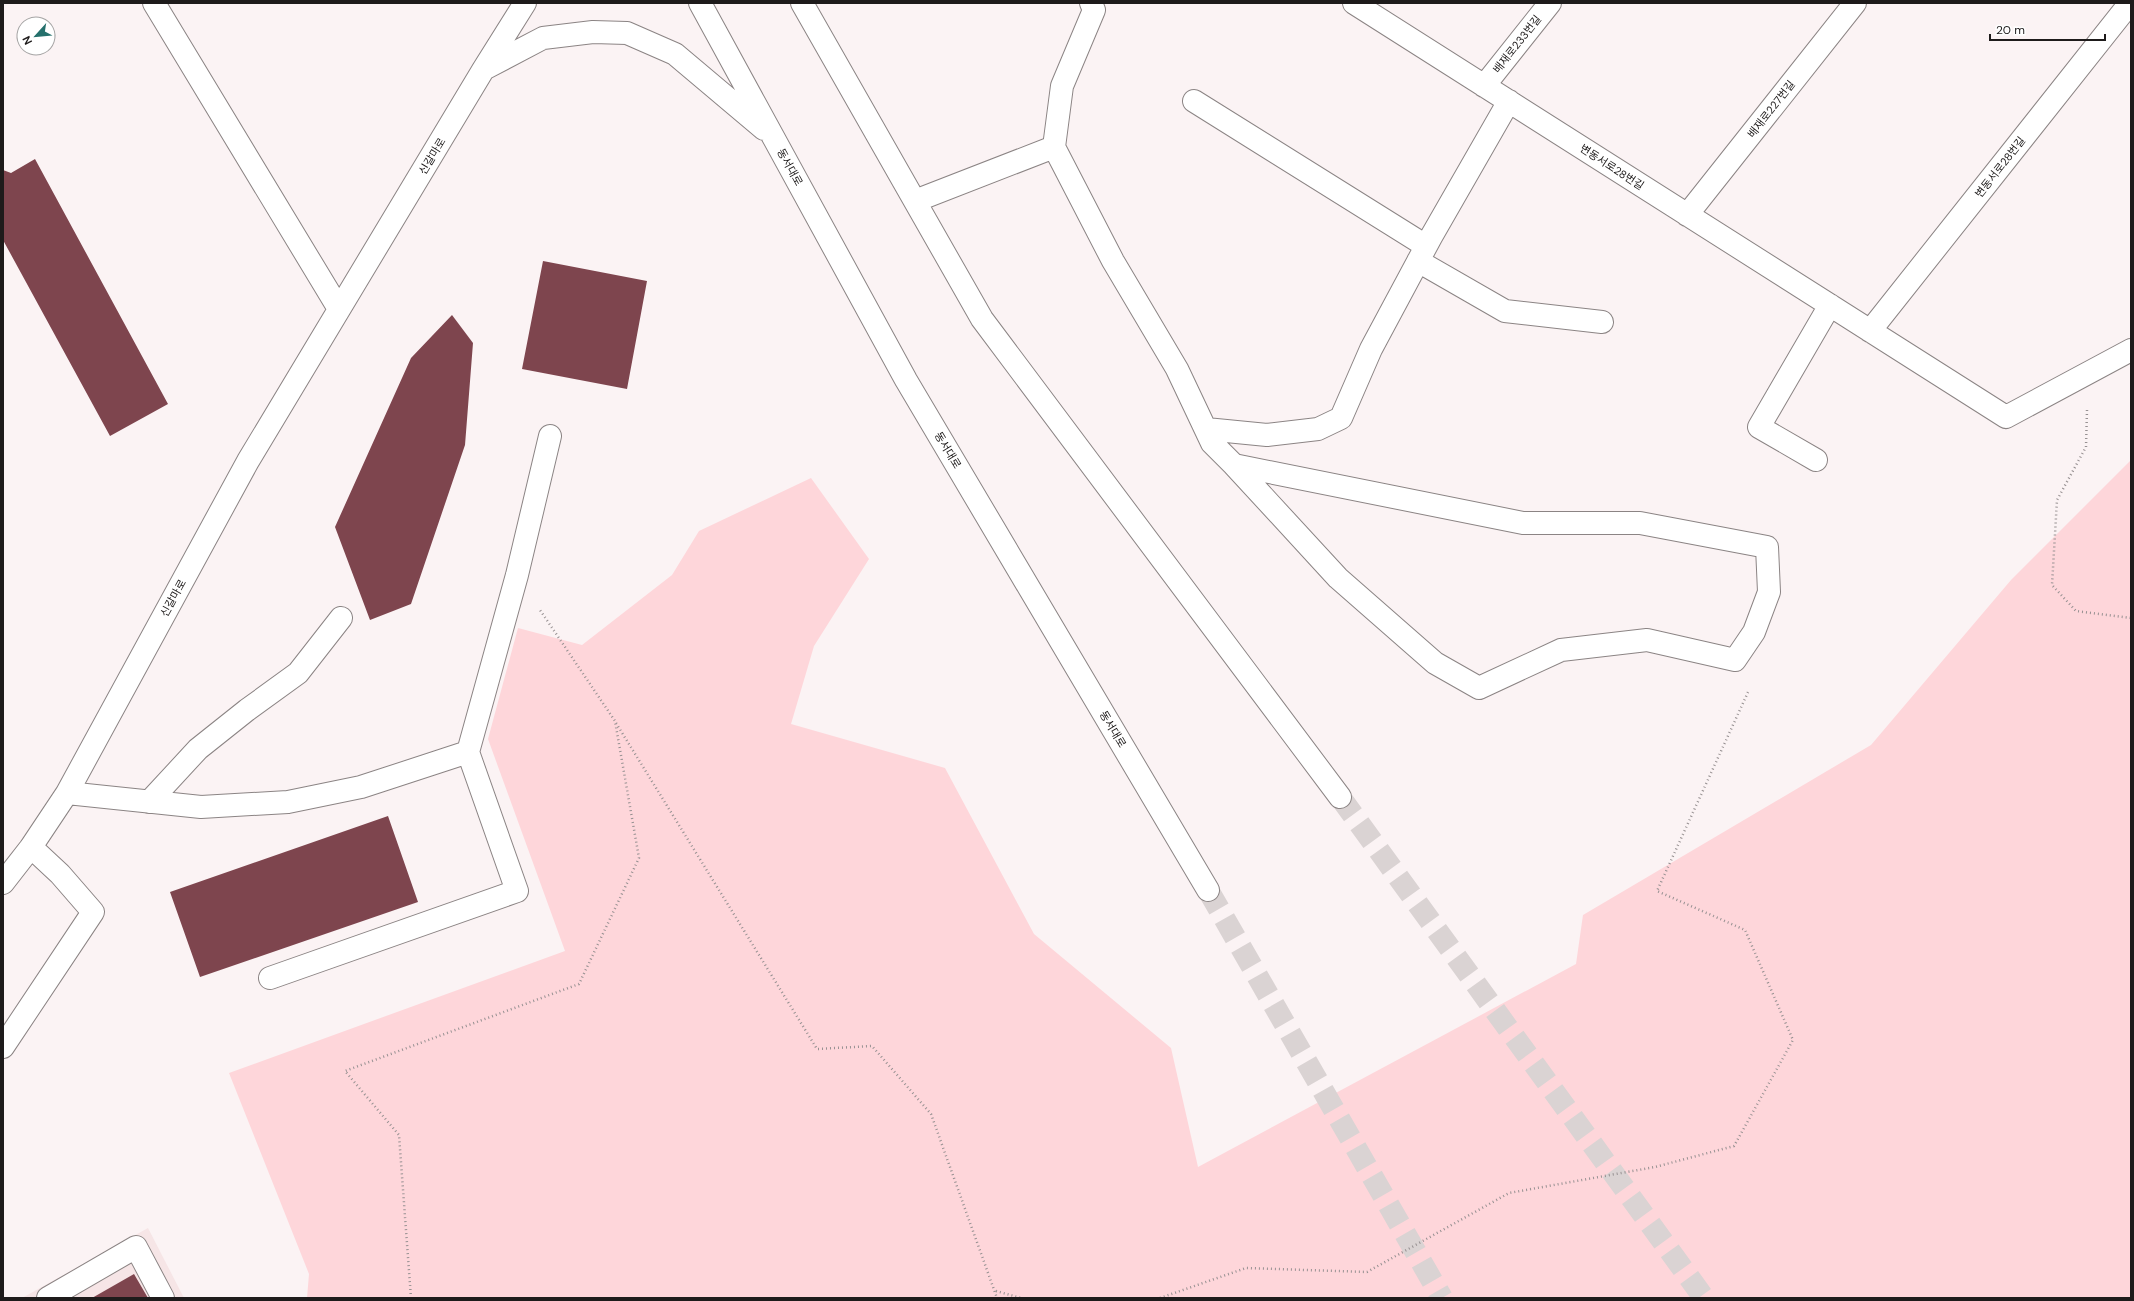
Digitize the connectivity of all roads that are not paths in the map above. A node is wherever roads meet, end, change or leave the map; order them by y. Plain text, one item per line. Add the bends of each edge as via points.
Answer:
1 (154, 3) edge
2 (526, 3) edge
3 (700, 3) edge
4 (802, 3) edge
5 (1091, 3) edge
6 (1354, 3) edge
7 (1550, 3) edge
8 (1855, 3) edge
9 (2130, 3) edge
10 (483, 70) junction
11 (1484, 86) junction
12 (1509, 101) junction
13 (1194, 102) dead end
14 (774, 138) junction
15 (1054, 147) junction
16 (915, 201) junction
17 (1687, 215) junction
18 (1422, 254) junction
19 (1830, 305) junction
20 (339, 309) junction
21 (1602, 322) dead end
22 (1870, 330) junction
23 (2131, 350) edge
24 (1206, 429) junction
25 (550, 436) dead end
26 (1816, 460) dead end
27 (1234, 465) junction
28 (341, 618) dead end
29 (468, 752) junction
30 (67, 794) junction
31 (1340, 798) tunnel mouth
32 (149, 802) junction
33 (31, 847) junction
34 (3, 883) edge
35 (1208, 890) tunnel mouth
36 (270, 978) dead end
37 (3, 1046) edge
38 (48, 1298) edge
39 (163, 1298) edge

1 - 20 street
2 - 10 street, 신갈마로
3 - 14 street, 동서대로
4 - 16 street
5 - 15 street via 1094,10 1062,86
6 - 11 street, 변동서로28번길
7 - 11 street, 배재로233번길
8 - 17 street, 배재로227번길
9 - 22 street, 변동서로28번길
10 - 14 street via 544,38 593,32 628,33 675,54
10 - 20 street, 신갈마로
11 - 12 street, 변동서로28번길
12 - 17 street, 변동서로28번길
12 - 18 street
13 - 18 street
14 - 35 street, 동서대로 via 906,380
15 - 16 street
15 - 24 street via 1113,261 1177,369
16 - 31 street via 982,319
17 - 19 street, 변동서로28번길
18 - 21 street via 1505,311
18 - 24 street via 1371,349 1341,418 1318,429 1267,435
19 - 22 street, 변동서로28번길
19 - 26 street via 1759,427
20 - 30 street, 신갈마로 via 248,461
22 - 23 street, 변동서로28번길 via 2006,417
24 - 27 street via 1212,443
25 - 29 street via 517,575
27 - 27 street via 1523,523 1640,523 1767,547 1769,592 1754,632 1735,660 1647,640 1561,650 1479,688 1435,663 1338,578
28 - 32 street via 298,673 198,748
29 - 32 street via 361,787 288,802 201,807
29 - 36 street via 517,891
30 - 32 street
30 - 33 street, 신갈마로
33 - 34 street, 신갈마로
33 - 37 street via 60,874 93,912
38 - 39 street via 136,1246

